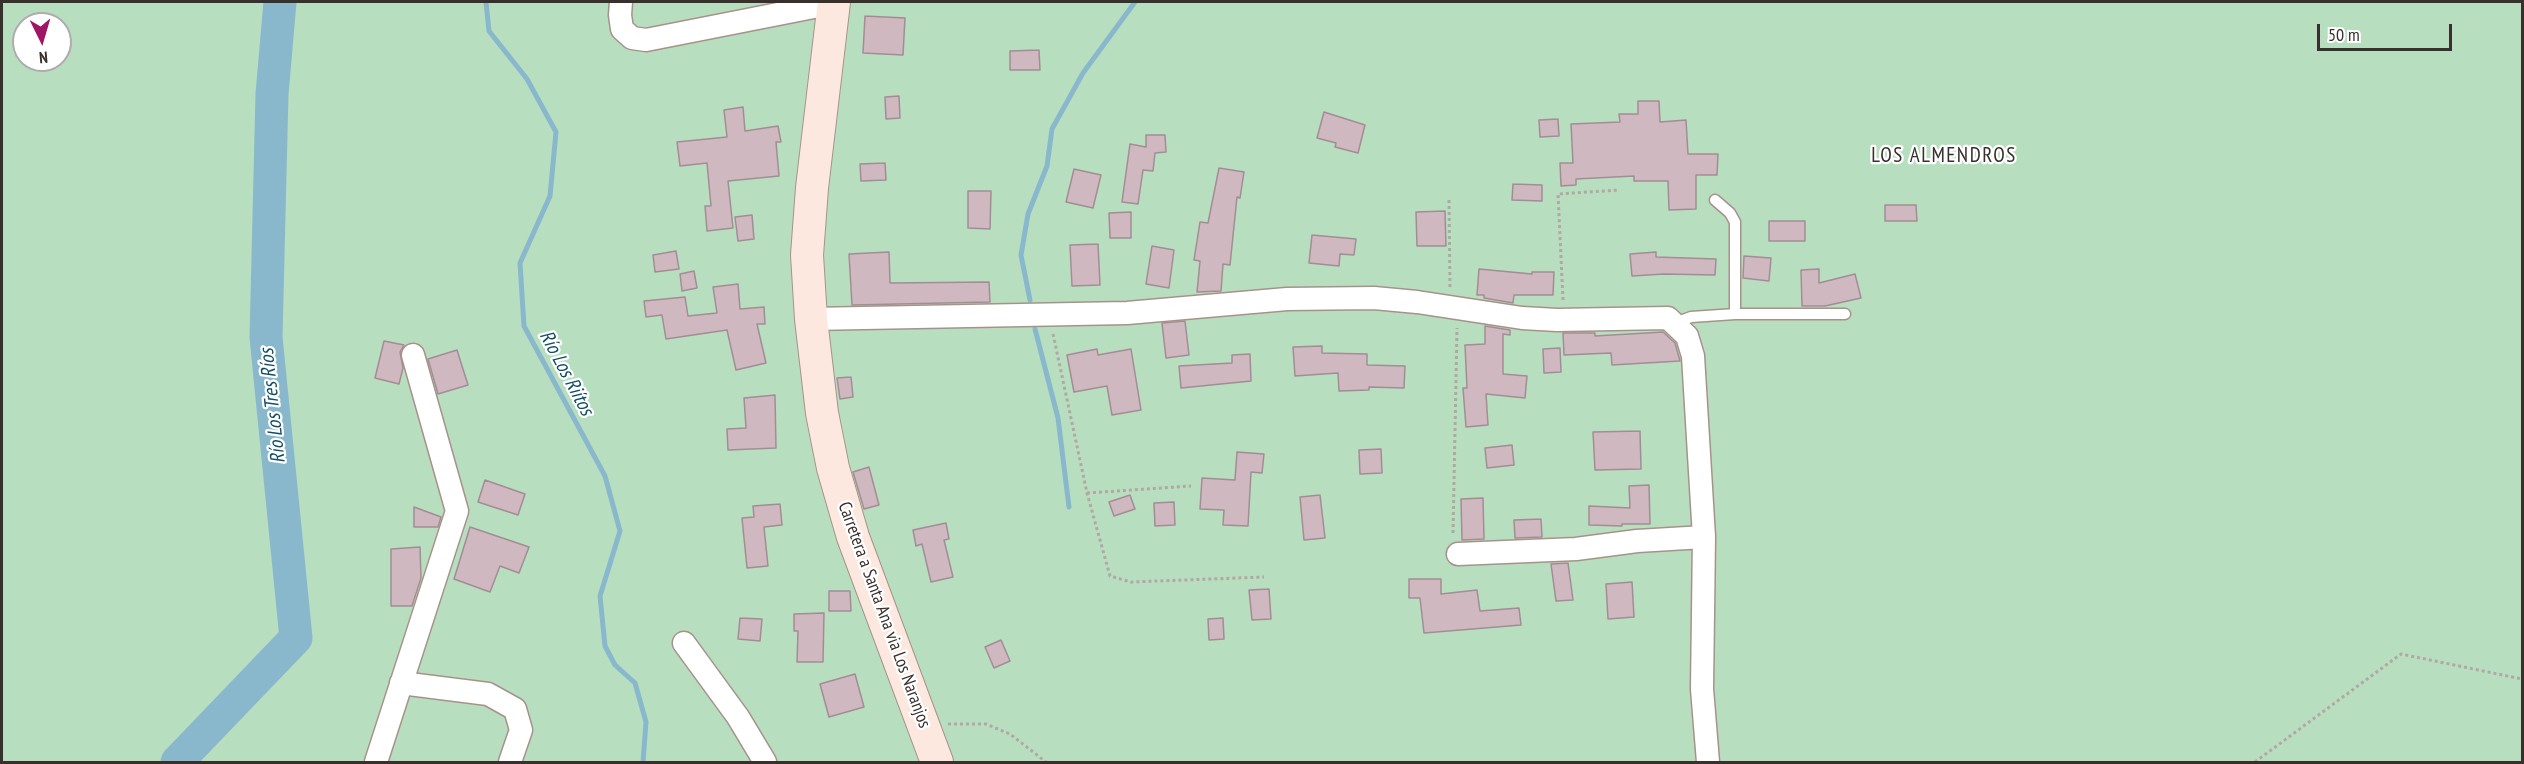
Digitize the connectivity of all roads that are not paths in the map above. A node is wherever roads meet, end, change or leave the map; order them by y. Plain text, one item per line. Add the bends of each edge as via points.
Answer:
1 (621, 2) edge
2 (834, 2) edge
3 (1715, 200) dead end
4 (1735, 314) junction
5 (1845, 314) dead end
6 (811, 319) junction
7 (1675, 323) junction
8 (413, 355) dead end
9 (1704, 537) junction
10 (1455, 544) road end
11 (684, 643) dead end
12 (401, 683) junction
13 (376, 762) edge
14 (510, 762) edge
15 (765, 762) edge
16 (937, 762) edge
17 (1708, 762) edge

1 - 2 street via 622,29 632,38 646,40
2 - 6 main road, Carretera a Santa Ana via Los Naranjos via 807,255
3 - 4 lane via 1735,222
4 - 5 lane
4 - 7 lane via 1691,317
6 - 7 street via 1127,313 1287,299 1374,298 1522,318 1668,318
6 - 16 main road, Carretera a Santa Ana via Los Naranjos via 833,468 853,537
7 - 9 street via 1687,336 1693,356
8 - 12 street via 457,511
9 - 10 street via 1576,549
9 - 17 street via 1702,689
11 - 15 street via 738,717
12 - 13 street
12 - 14 street via 488,694 515,709 521,730

